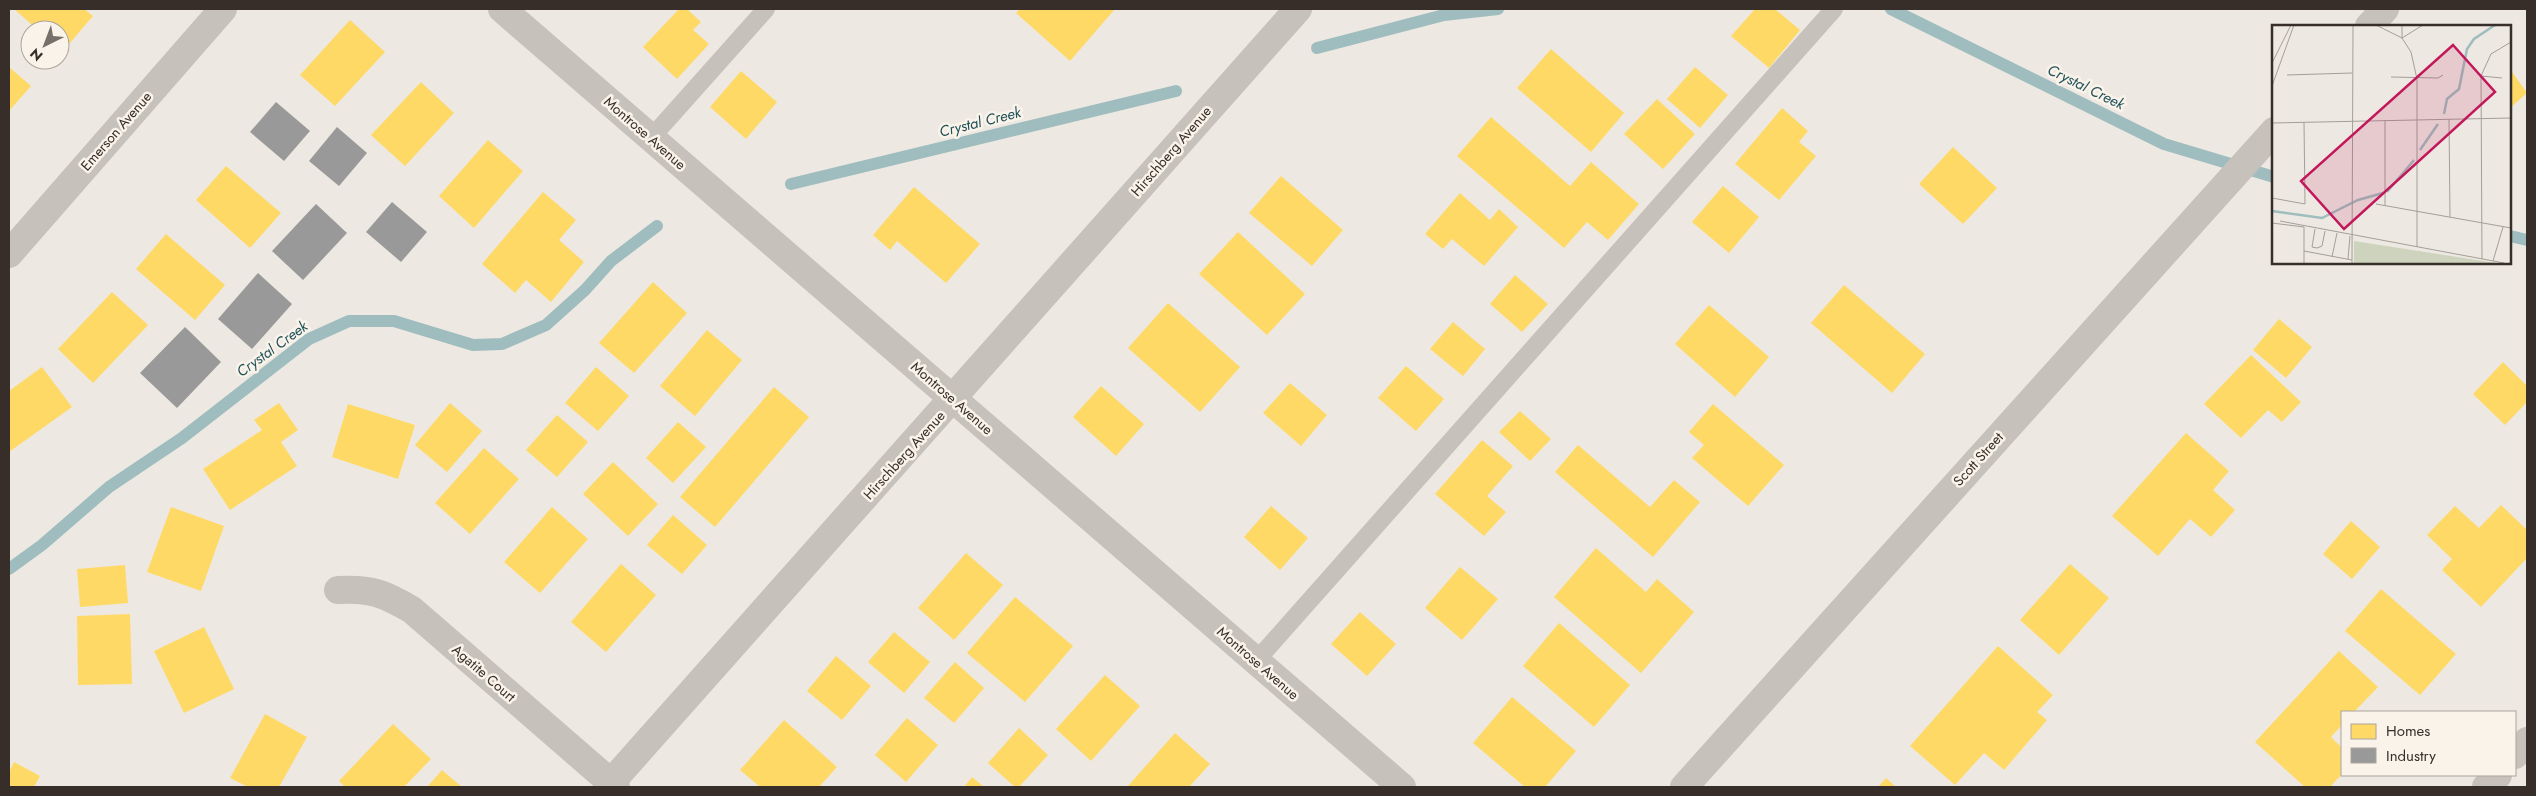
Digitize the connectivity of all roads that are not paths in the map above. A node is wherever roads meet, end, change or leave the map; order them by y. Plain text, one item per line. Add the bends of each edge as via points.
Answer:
1 (223, 9) edge
2 (502, 9) edge
3 (766, 9) edge
4 (1834, 9) edge
5 (2385, 9) edge
6 (1297, 10) edge
7 (2370, 25) edge
8 (2272, 132) edge
9 (651, 138) junction
10 (9, 254) edge
11 (953, 399) junction
12 (338, 590) dead end
13 (1256, 661) junction
14 (2527, 742) edge
15 (2516, 755) edge
16 (2497, 776) edge
17 (611, 786) edge
18 (1402, 787) edge
19 (1684, 787) edge
20 (2486, 787) edge

1 - 10 street, Emerson Avenue
2 - 9 street, Montrose Avenue
3 - 9 lane
4 - 13 lane
5 - 7 street
6 - 11 street, Hirschberg Avenue
8 - 19 street, Scott Street
9 - 11 street, Montrose Avenue
11 - 13 street, Montrose Avenue
11 - 17 street, Hirschberg Avenue
12 - 17 street, Agatite Court via 362,588 412,610
13 - 18 street, Montrose Avenue
14 - 15 street
16 - 20 street

